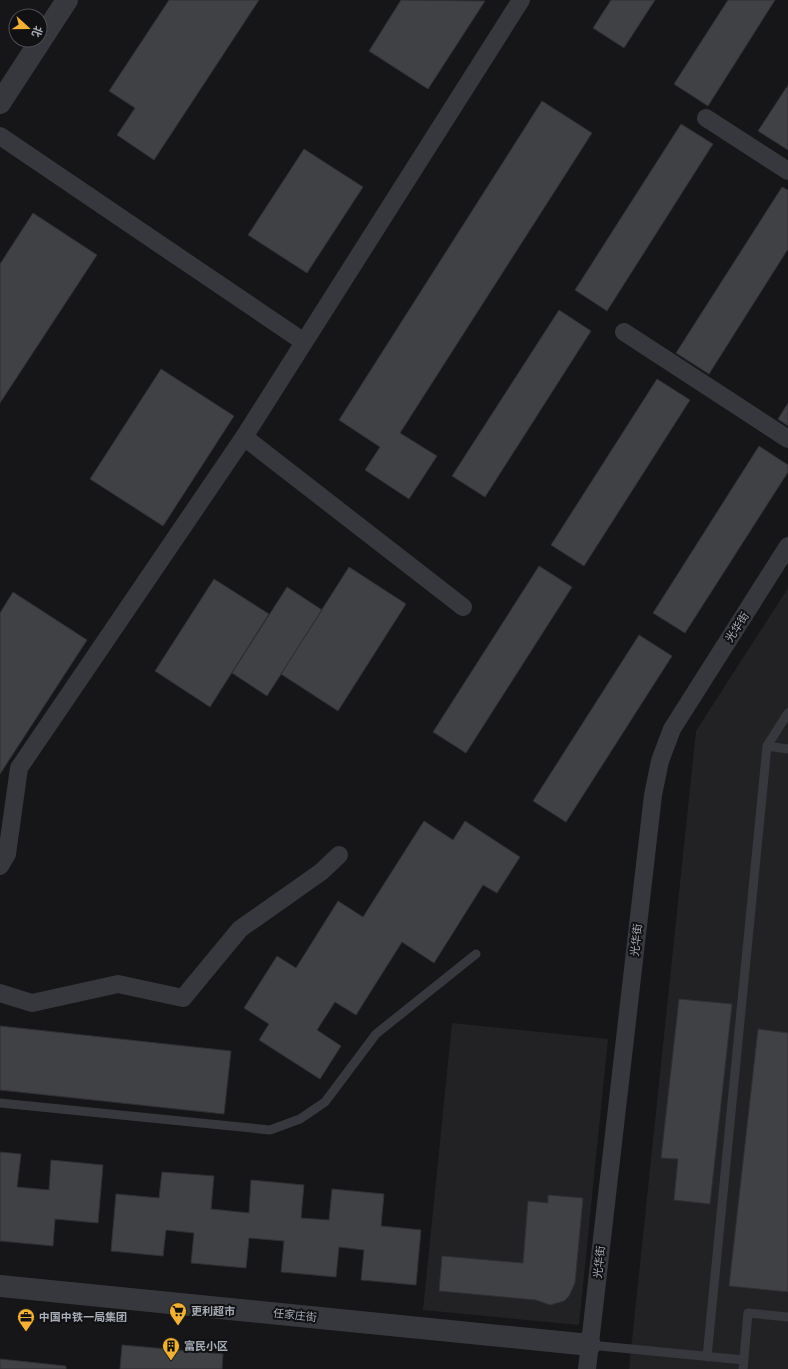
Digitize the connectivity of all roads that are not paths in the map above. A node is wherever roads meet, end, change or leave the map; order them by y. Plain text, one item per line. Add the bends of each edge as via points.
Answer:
1 (67, 0) edge
2 (521, 0) edge
3 (0, 103) edge
4 (706, 118) dead end
5 (0, 136) edge
6 (788, 171) edge
7 (624, 332) dead end
8 (304, 342) junction
9 (244, 437) junction
10 (788, 439) edge
11 (788, 546) edge
12 (463, 607) dead end
13 (788, 713) edge
14 (767, 746) junction
15 (788, 749) edge
16 (339, 855) dead end
17 (0, 866) edge
18 (476, 954) dead end
19 (0, 993) edge
20 (0, 1103) edge
21 (0, 1286) edge
22 (788, 1317) edge
23 (590, 1345) junction
24 (707, 1357) junction
25 (743, 1365) edge
26 (587, 1369) edge

1 - 3 street
2 - 8 street
4 - 6 street
5 - 8 street
7 - 10 street
8 - 9 street
9 - 12 street
9 - 17 street via 19,768 8,854
11 - 23 street, 光华街 via 672,729 660,761 645,860
13 - 14 lane
14 - 15 lane
14 - 24 lane
16 - 19 street via 321,872 240,929 183,998 118,984 32,1003
18 - 20 lane via 376,1034 325,1102 300,1119 270,1130
21 - 23 street, 任家庄街
22 - 25 lane via 748,1313
23 - 24 lane
23 - 26 street, 光华街
24 - 25 lane

